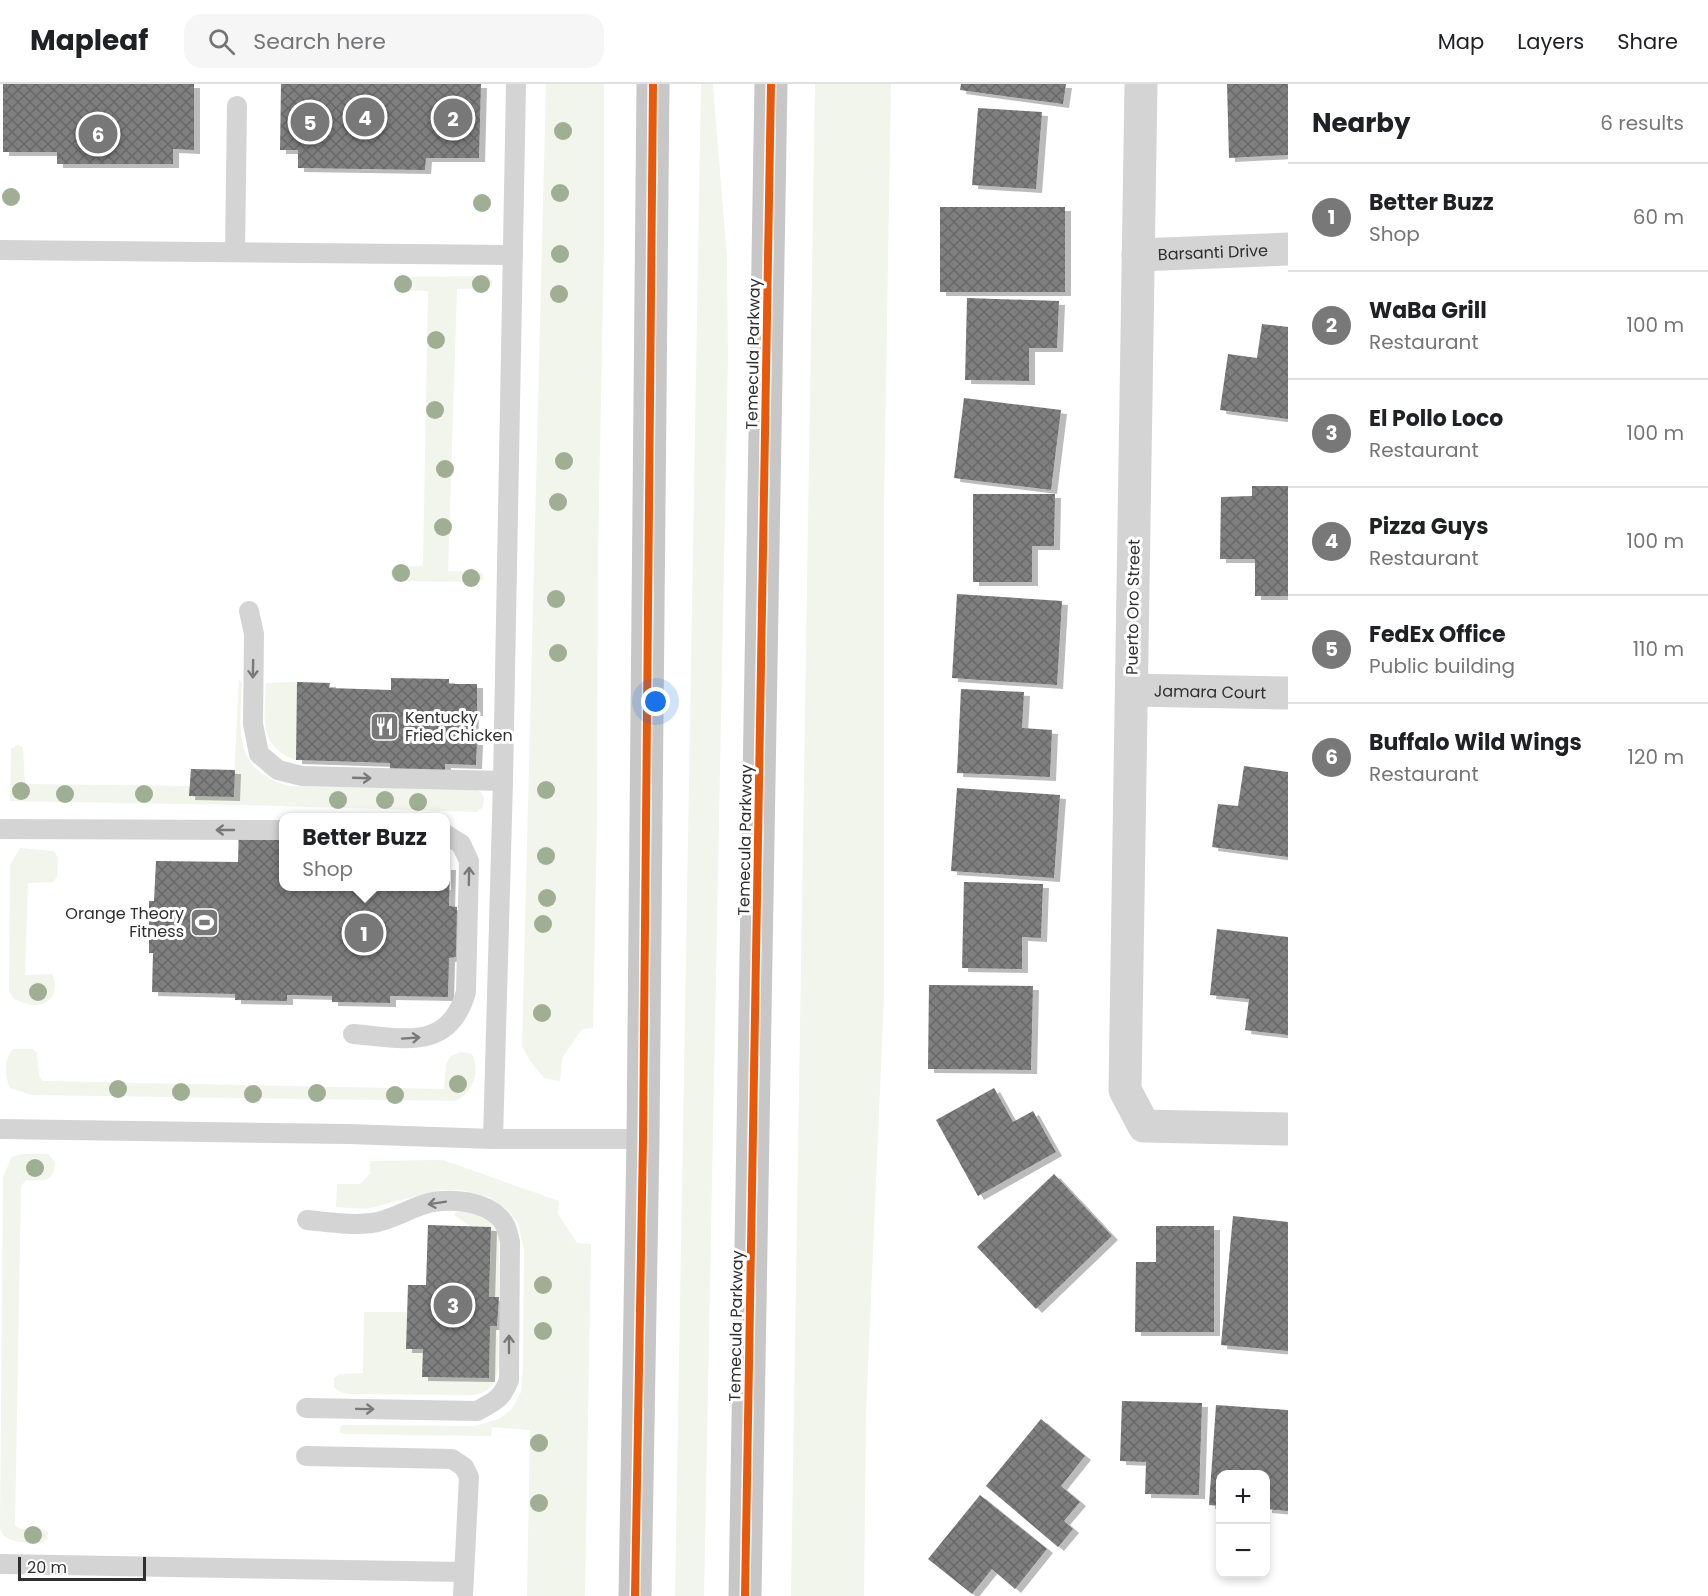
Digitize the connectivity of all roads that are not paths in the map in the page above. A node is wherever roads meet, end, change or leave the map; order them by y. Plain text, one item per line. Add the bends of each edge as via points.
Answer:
1 (516, 84) edge
2 (652, 84) edge
3 (771, 84) edge
4 (1141, 84) edge
5 (237, 106) dead end
6 (1288, 249) edge
7 (0, 250) edge
8 (235, 252) junction
9 (513, 255) junction
10 (1138, 255) junction
11 (249, 611) dead end
12 (1132, 690) junction
13 (1288, 693) edge
14 (503, 781) junction
15 (0, 829) edge
16 (279, 830) edge
17 (450, 837) edge
18 (353, 1034) dead end
19 (0, 1129) edge
20 (1288, 1129) edge
21 (493, 1139) junction
22 (643, 1139) junction
23 (307, 1220) dead end
24 (306, 1408) dead end
25 (306, 1456) dead end
26 (0, 1564) edge
27 (464, 1572) junction
28 (463, 1596) edge
29 (635, 1596) edge
30 (745, 1596) edge

1 - 9 lane
2 - 22 main road
3 - 30 main road, Temecula Parkway
4 - 10 street, Puerto Oro Street
5 - 8 lane
6 - 10 street, Barsanti Drive
7 - 8 lane
8 - 9 lane
9 - 14 lane
10 - 12 street, Puerto Oro Street
11 -> 14 lane via 254,634 253,724 259,754 278,770 302,776
12 - 13 street, Jamara Court
12 - 20 street, Puerto Oro Street via 1125,1090 1144,1126
14 - 21 lane
16 -> 15 lane
18 -> 17 lane via 409,1039 429,1036 451,1024 461,1009 466,992 469,861 461,844
19 - 21 lane
21 - 22 lane
22 - 29 main road
24 -> 23 lane via 477,1411 503,1395 509,1380 510,1253 507,1229 499,1217 465,1202 432,1203 370,1223
25 - 27 lane via 452,1459 464,1467 468,1477
26 - 27 lane
27 - 28 lane

